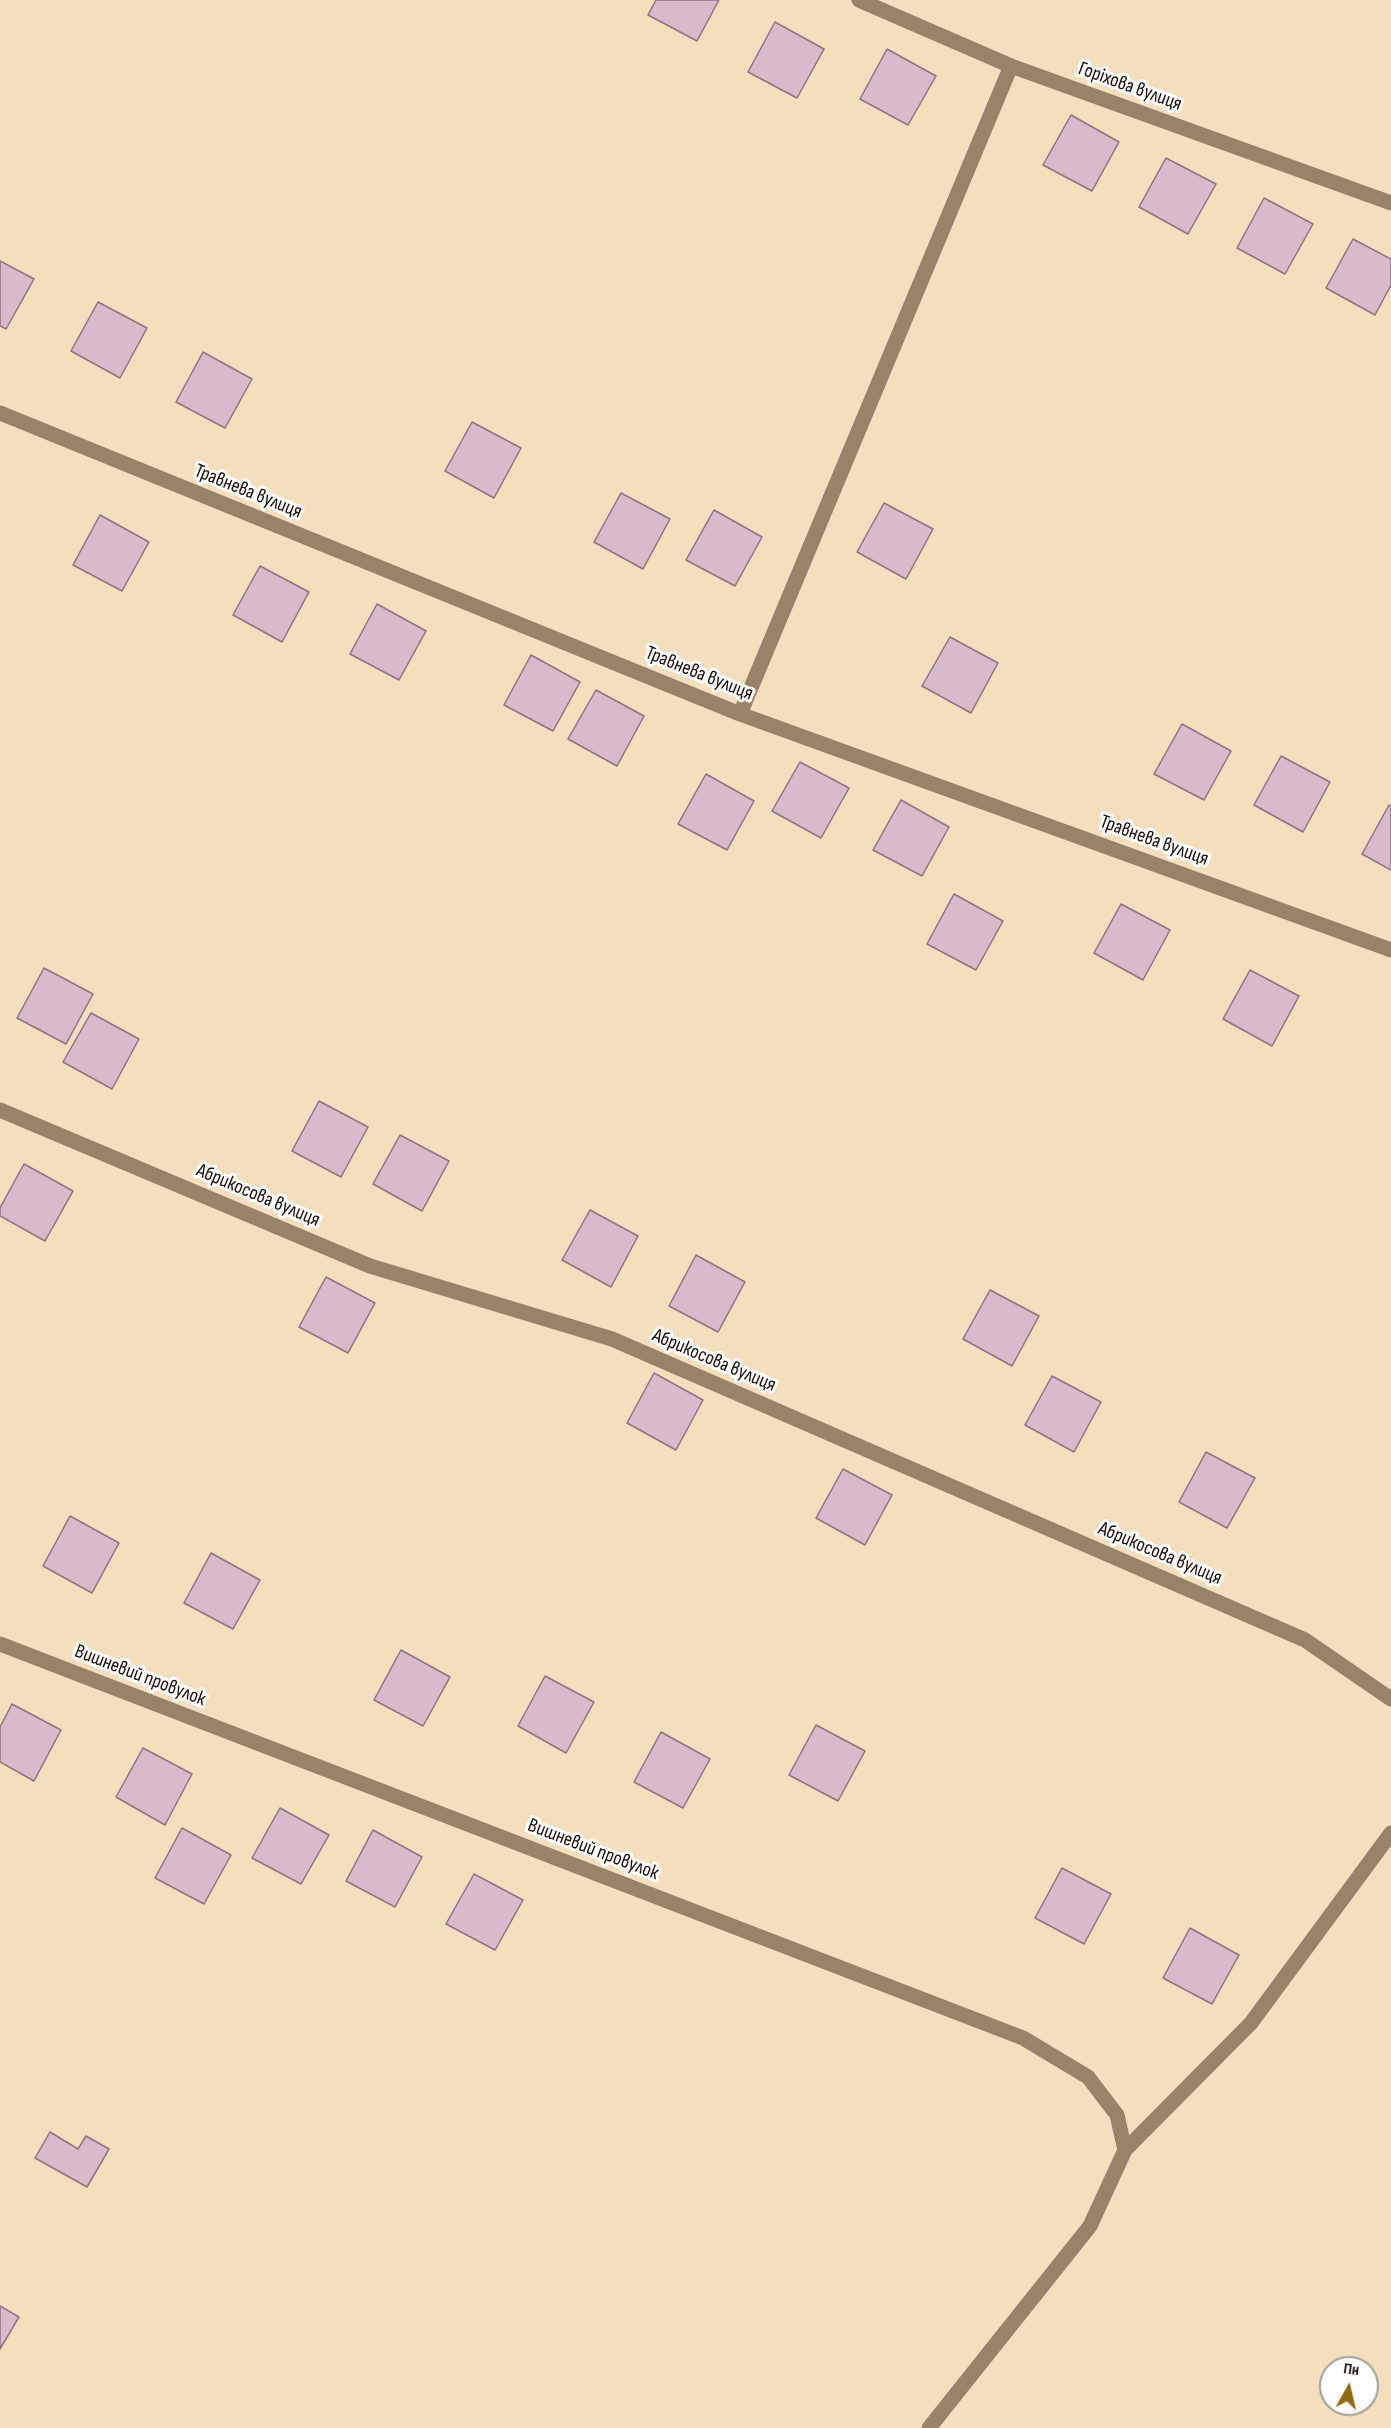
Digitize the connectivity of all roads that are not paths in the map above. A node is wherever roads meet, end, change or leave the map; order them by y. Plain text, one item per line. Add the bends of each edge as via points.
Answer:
1 (858, 0) edge
2 (1011, 66) junction
3 (1391, 203) edge
4 (0, 413) edge
5 (740, 714) junction
6 (1391, 950) edge
7 (0, 1110) edge
8 (0, 1644) edge
9 (1391, 1699) edge
10 (1391, 1833) edge
11 (1125, 2150) junction
12 (929, 2428) edge

1 - 2 street, Горіхова вулиця
2 - 3 street, Горіхова вулиця
2 - 5 street
4 - 5 street, Травнева вулиця
5 - 6 street, Травнева вулиця
7 - 9 street, Абрикосова вулиця via 370,1266 612,1339 1305,1640
8 - 11 street, Вишневий провулок via 1023,2038 1088,2077 1117,2115
10 - 11 street via 1251,2023
11 - 12 street via 1090,2226

